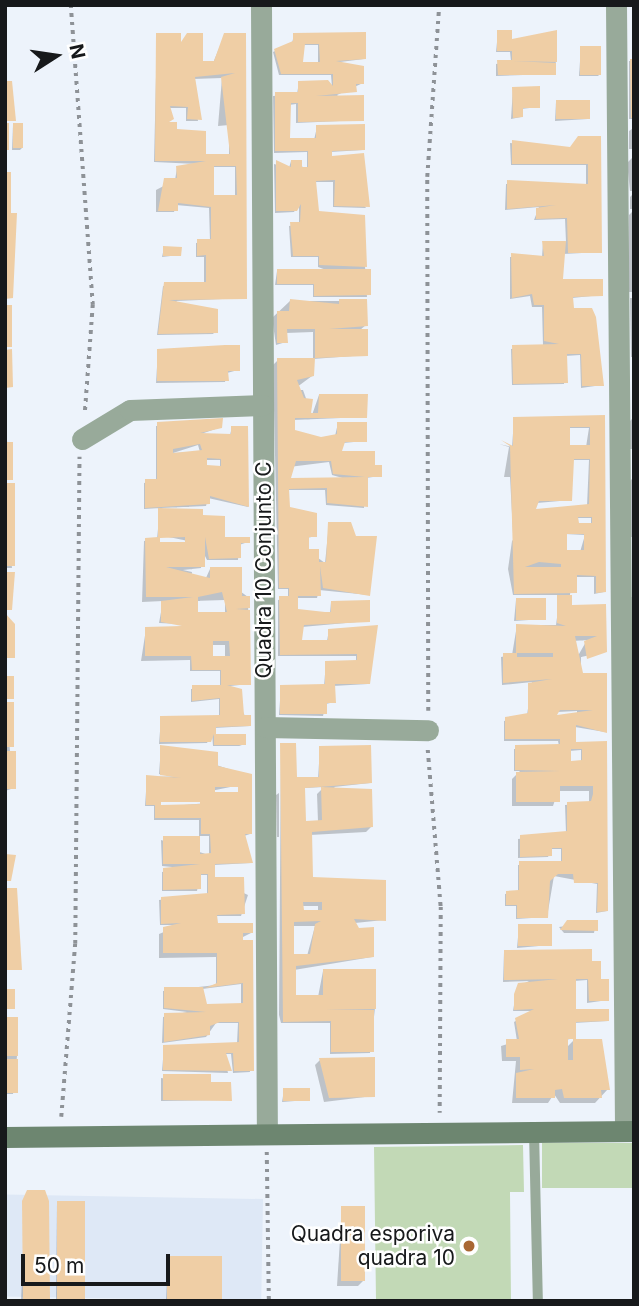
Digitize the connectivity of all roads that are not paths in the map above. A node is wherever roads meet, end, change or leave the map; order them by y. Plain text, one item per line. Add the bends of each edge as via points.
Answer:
1 (261, 5) edge
2 (615, 5) edge
3 (263, 404) junction
4 (82, 439) road end
5 (265, 727) junction
6 (428, 730) road end
7 (534, 1131) junction
8 (629, 1131) edge
9 (267, 1134) junction
10 (5, 1137) edge
11 (538, 1301) edge

1 - 3 street, Quadra 10 Conjunto C
2 - 8 street
3 - 4 street via 130,410
3 - 5 street, Quadra 10 Conjunto C
5 - 6 street
5 - 9 street, Quadra 10 Conjunto C
7 - 8 street
7 - 9 street
7 - 11 lane
9 - 10 street

